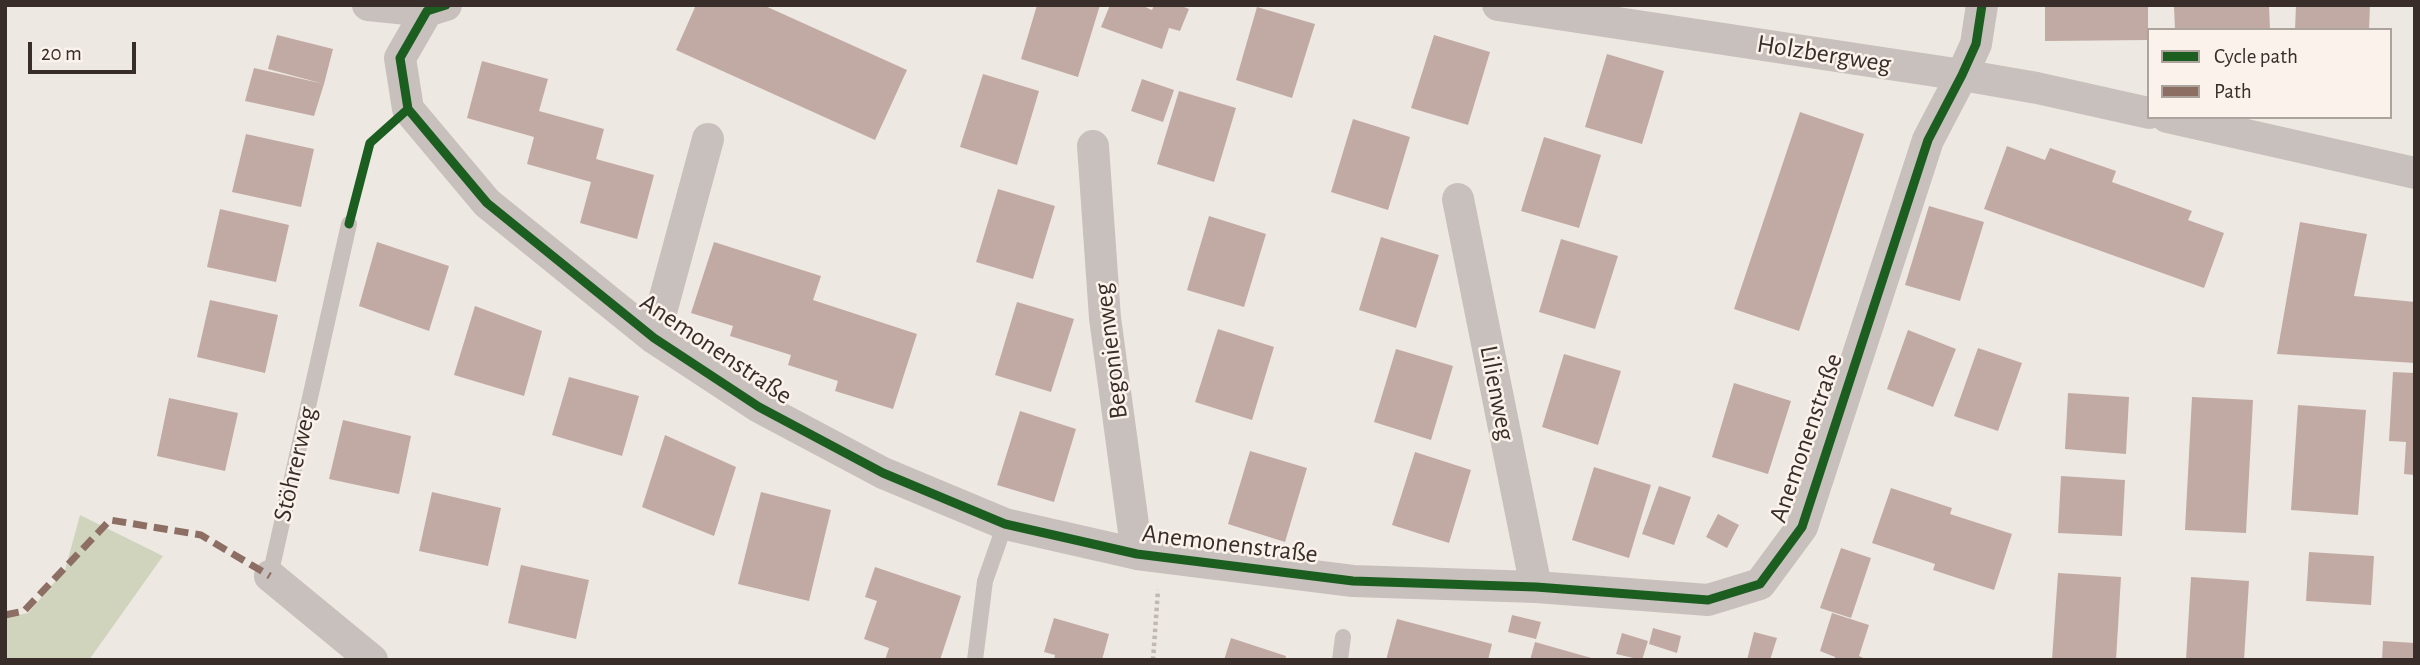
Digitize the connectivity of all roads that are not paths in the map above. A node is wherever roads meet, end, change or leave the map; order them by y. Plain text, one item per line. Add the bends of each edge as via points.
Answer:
1 (368, 5) edge
2 (1498, 5) edge
3 (1982, 5) edge
4 (437, 8) edge
5 (1962, 75) junction
6 (2147, 113) edge
7 (2176, 119) edge
8 (708, 139) dead end
9 (1093, 146) dead end
10 (2415, 173) edge
11 (1458, 199) dead end
12 (349, 224) dead end
13 (654, 338) junction
14 (1005, 524) junction
15 (1148, 556) junction
16 (270, 576) joint
17 (1536, 587) junction
18 (1343, 637) dead end
19 (372, 660) edge
20 (975, 660) edge
21 (1340, 660) edge

1 - 4 street, Anemonenstraße
2 - 5 street, Holzbergweg
3 - 5 street, Anemonenstraße via 1976,44
4 - 13 street, Anemonenstraße via 400,58 408,110 488,202
5 - 6 street, Holzbergweg
5 - 17 street, Anemonenstraße via 1928,140 1802,527 1760,584 1708,600
7 - 10 street
8 - 13 street, Anemonenstraße
9 - 15 street, Begonienweg via 1105,318
11 - 17 street, Lilienweg
12 - 16 lane, Stöhrerweg
13 - 14 street, Anemonenstraße via 759,407 883,473
14 - 15 street, Anemonenstraße
14 - 20 lane via 985,581
15 - 17 street, Anemonenstraße via 1353,581
16 - 19 street, Stöhrerweg
18 - 21 lane

